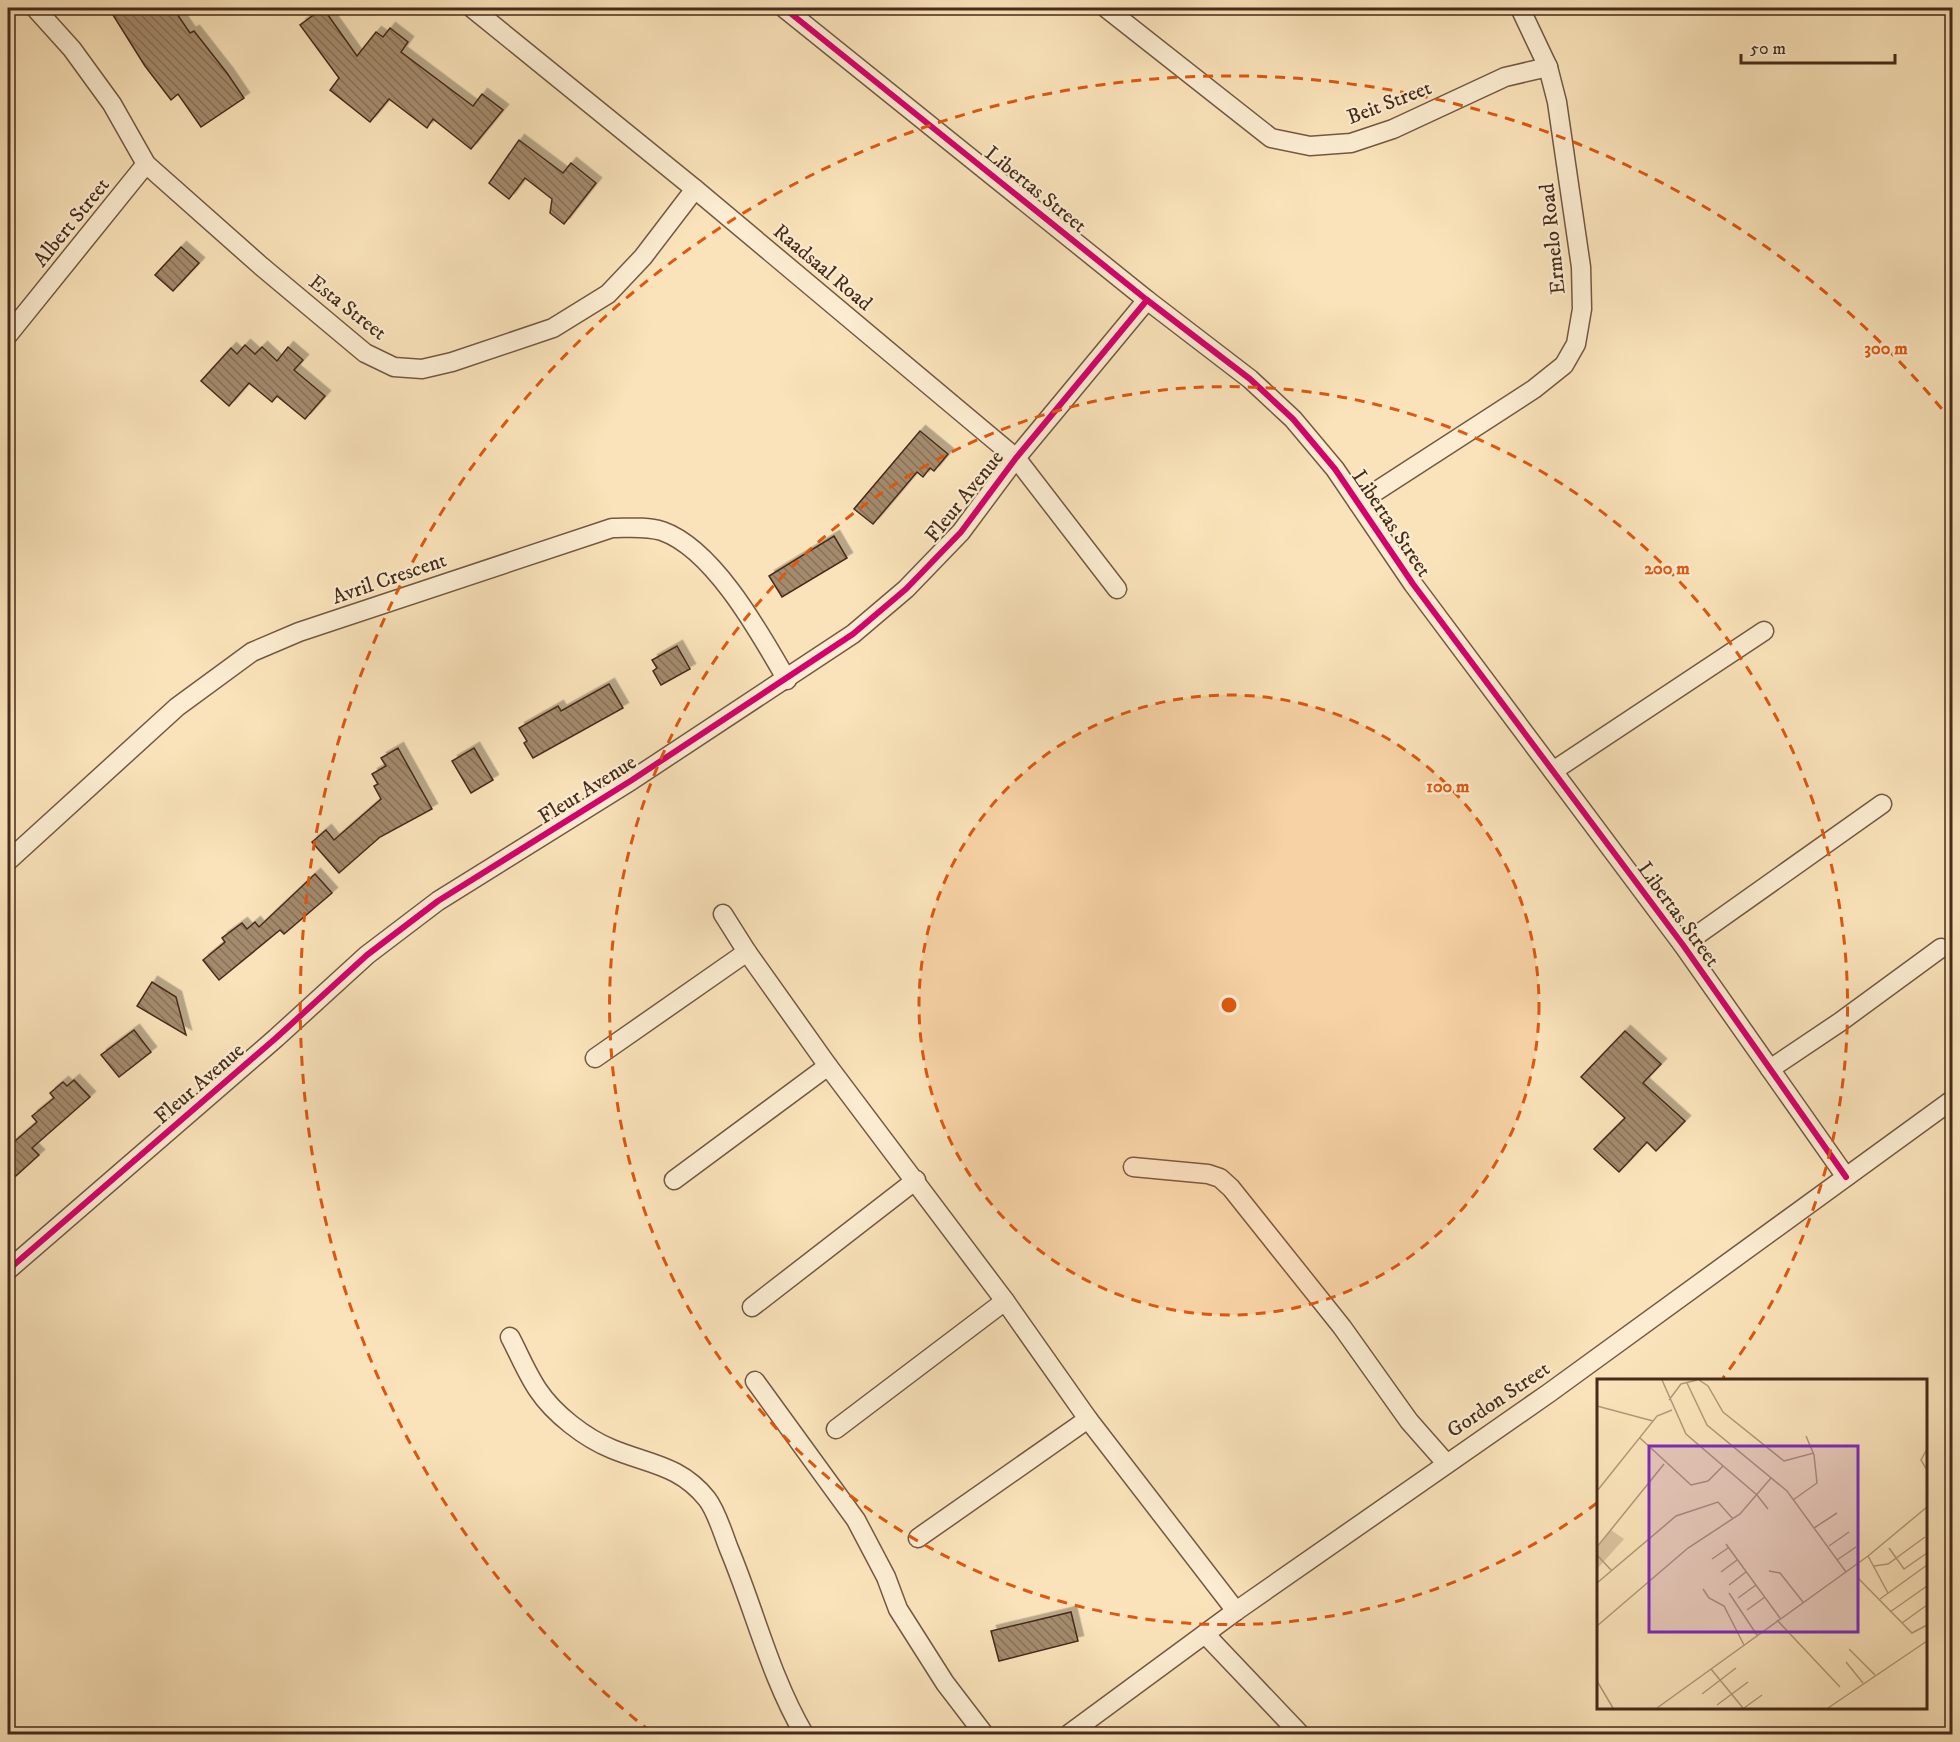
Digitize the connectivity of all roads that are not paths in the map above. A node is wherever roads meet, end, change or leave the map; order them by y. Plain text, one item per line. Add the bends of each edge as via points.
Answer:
1 (36, 8) edge
2 (472, 8) edge
3 (784, 8) edge
4 (1106, 8) edge
5 (1520, 8) edge
6 (1548, 67) junction
7 (146, 164) junction
8 (695, 189) junction
9 (1147, 300) junction
10 (8, 335) edge
11 (1016, 458) junction
12 (1358, 504) junction
13 (1117, 589) dead end
14 (1764, 631) dead end
15 (787, 680) junction
16 (1553, 771) junction
17 (1882, 804) dead end
18 (8, 861) edge
19 (723, 914) dead end
20 (1683, 945) junction
21 (1941, 948) dead end
22 (747, 952) junction
23 (595, 1058) dead end
24 (828, 1066) junction
25 (1770, 1069) junction
26 (1953, 1100) edge
27 (1133, 1167) dead end
28 (1846, 1177) junction
29 (674, 1180) dead end
30 (916, 1180) junction
31 (8, 1270) edge
32 (1005, 1301) junction
33 (752, 1306) dead end
34 (510, 1337) dead end
35 (755, 1381) dead end
36 (1088, 1419) junction
37 (836, 1429) dead end
38 (1446, 1463) junction
39 (918, 1538) dead end
40 (1236, 1611) junction
41 (1205, 1635) junction
42 (804, 1734) edge
43 (984, 1734) edge
44 (1069, 1734) edge
45 (1300, 1734) edge

1 - 7 street, Esta Street via 112,104
2 - 8 street, Raadsaal Road
3 - 9 street, Libertas Street
4 - 6 street, Beit Street via 1271,138 1310,146 1351,143 1393,129 1505,77
5 - 6 street, Ermelo Road
6 - 12 street, Ermelo Road via 1557,102 1581,267 1582,309 1576,344 1564,364 1534,389
7 - 8 street, Esta Street via 365,353 394,367 422,369 553,328 608,294
7 - 10 street, Albert Street
8 - 11 street, Raadsaal Road
9 - 11 street, Fleur Avenue
9 - 12 street, Libertas Street via 1251,379 1293,419
11 - 13 street, Raadsaal Road
11 - 15 street, Fleur Avenue via 961,532 906,589 853,634
12 - 16 street, Libertas Street
14 - 16 street
15 - 18 street, Avril Crescent via 747,612 703,560 664,532 612,528 299,632 252,652 177,707
15 - 31 street, Fleur Avenue via 438,901 367,955
16 - 20 street, Libertas Street
17 - 20 street
19 - 22 street
20 - 25 street, Libertas Street
21 - 25 street
22 - 23 street
22 - 24 street
24 - 29 street
24 - 30 street
25 - 28 street, Libertas Street
26 - 28 street, Gordon Street
27 - 38 street via 1208,1174 1231,1188 1342,1328 1409,1421
28 - 38 street, Gordon Street
30 - 32 street
30 - 33 street
32 - 36 street
32 - 37 street
34 - 42 street via 538,1391 569,1422 611,1449 645,1458 677,1473 707,1500 744,1585 769,1660
35 - 43 street via 856,1520 886,1576 898,1609 945,1683
36 - 39 street
36 - 40 street
38 - 40 street, Gordon Street
40 - 41 street, Gordon Street
41 - 44 street, Gordon Street
41 - 45 street

